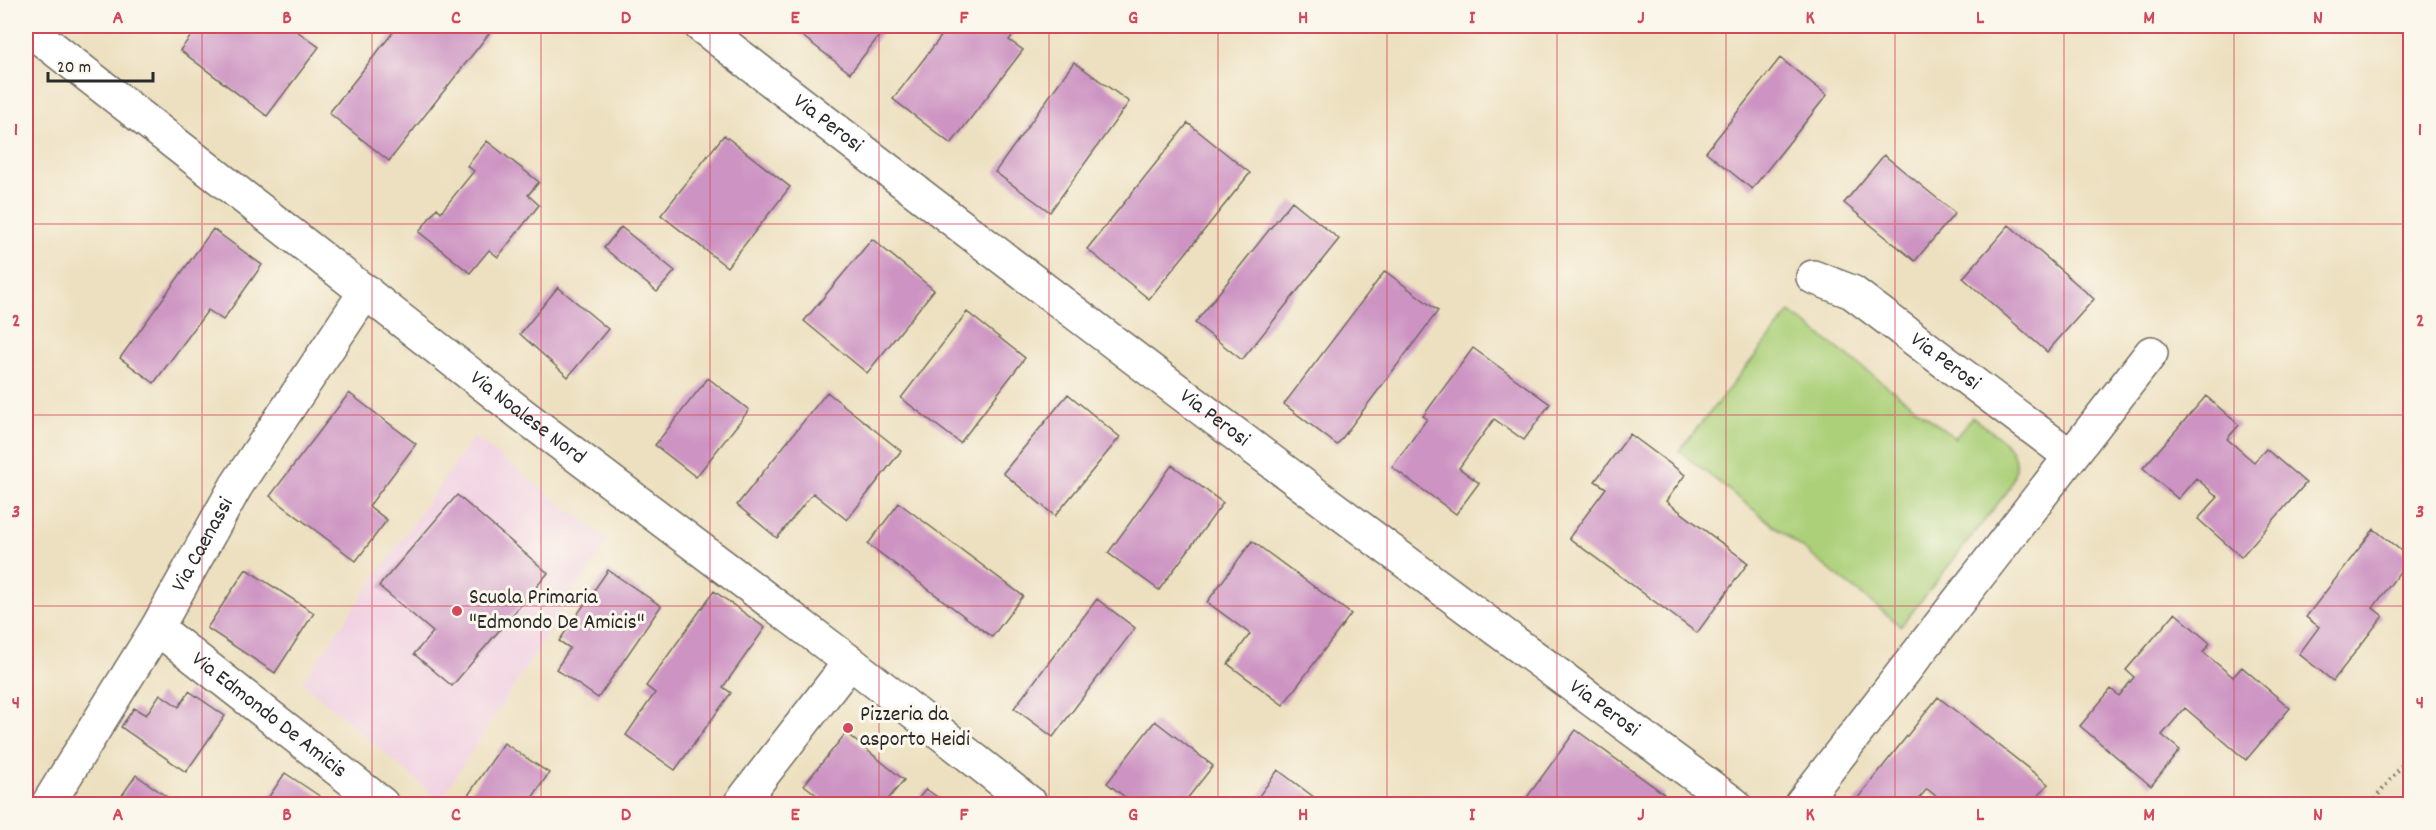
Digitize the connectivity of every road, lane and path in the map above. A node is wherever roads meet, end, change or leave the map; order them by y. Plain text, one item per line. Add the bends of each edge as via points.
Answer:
1 (701, 26) edge
2 (26, 27) edge
3 (1814, 277) dead end
4 (366, 291) junction
5 (2151, 353) dead end
6 (2070, 456) junction
7 (157, 628) junction
8 (850, 662) junction
9 (2410, 754) edge
10 (48, 804) edge
11 (382, 804) edge
12 (740, 804) edge
13 (1031, 804) edge
14 (1734, 804) edge
15 (1801, 804) edge
16 (2371, 804) edge

1 - 14 street, Via Perosi via 1318,498
2 - 4 street, Via Noalese Nord
3 - 6 street, Via Perosi via 1852,292
4 - 7 street, Via Caenassi via 236,486
4 - 8 street, Via Noalese Nord via 524,416
5 - 6 street
6 - 15 street
7 - 10 street, Via Caenassi
7 - 11 street, Via Edmondo De Amicis
8 - 12 street
8 - 13 street, Via Noalese Nord
9 - 16 path

